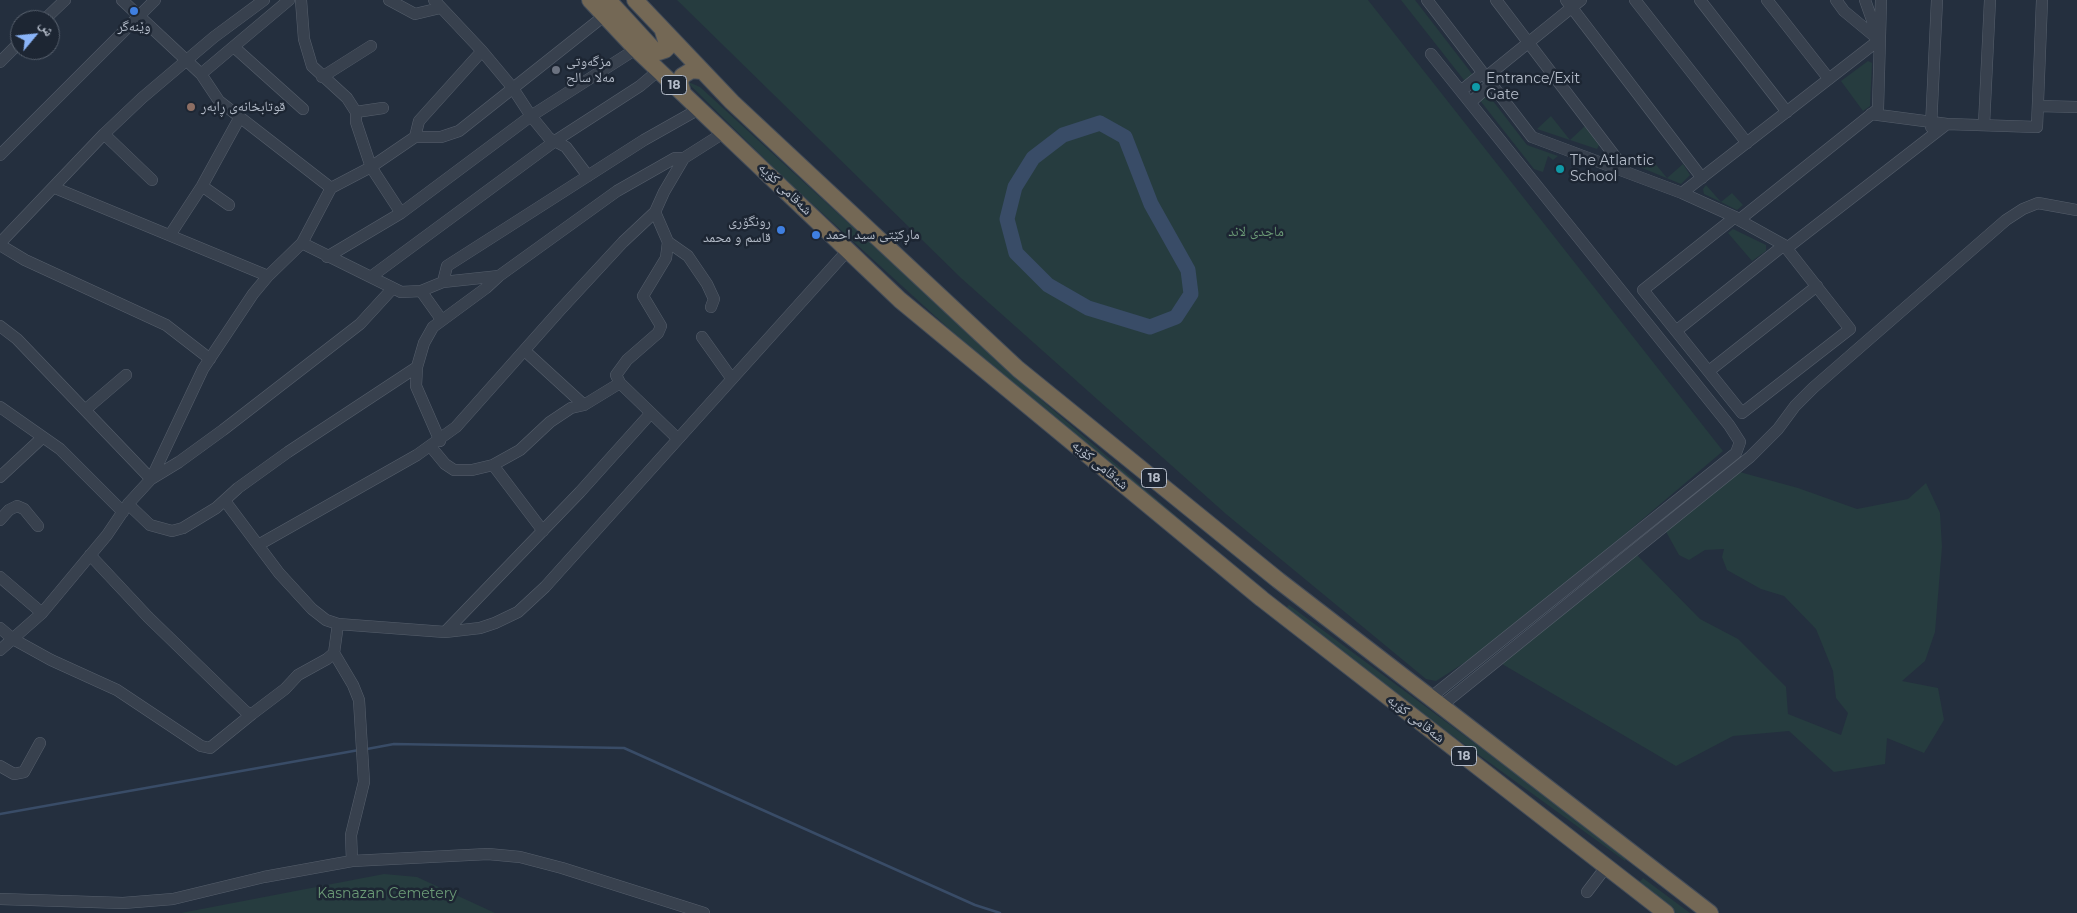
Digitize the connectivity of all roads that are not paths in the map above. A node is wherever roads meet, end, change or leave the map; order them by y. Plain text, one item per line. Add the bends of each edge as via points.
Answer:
1 (65, 0) edge
2 (122, 0) edge
3 (155, 0) edge
4 (264, 0) edge
5 (289, 0) edge
6 (301, 0) edge
7 (389, 0) edge
8 (590, 0) edge
9 (635, 0) edge
10 (1427, 0) edge
11 (1496, 0) edge
12 (1635, 0) edge
13 (1700, 0) edge
14 (1767, 0) edge
15 (1836, 0) edge
16 (1865, 0) edge
17 (1881, 0) edge
18 (1937, 0) edge
19 (1990, 0) edge
20 (2042, 0) edge
21 (1573, 3) edge
22 (437, 4) edge
23 (604, 8) edge
24 (54, 10) edge
25 (138, 16) junction
26 (662, 30) junction
27 (1879, 40) junction
28 (1529, 43) junction
29 (371, 46) dead end
30 (234, 48) junction
31 (636, 49) junction
32 (482, 51) junction
33 (10, 52) edge
34 (1431, 54) dead end
35 (0, 62) edge
36 (186, 62) junction
37 (659, 70) junction
38 (701, 70) junction
39 (201, 74) junction
40 (322, 77) junction
41 (1487, 78) junction
42 (1829, 79) junction
43 (512, 87) junction
44 (1462, 90) junction
45 (683, 93) junction
46 (1471, 102) junction
47 (2038, 106) junction
48 (2077, 107) edge
49 (383, 108) dead end
50 (304, 110) dead end
51 (699, 110) junction
52 (356, 112) junction
53 (1787, 112) junction
54 (1871, 114) junction
55 (531, 116) junction
56 (240, 117) junction
57 (1929, 122) junction
58 (1947, 124) junction
59 (1984, 125) junction
60 (725, 132) junction
61 (104, 134) junction
62 (414, 137) junction
63 (1927, 139) junction
64 (555, 141) junction
65 (1747, 143) junction
66 (0, 155) edge
67 (684, 158) junction
68 (370, 167) junction
69 (1627, 172) junction
70 (588, 176) junction
71 (1702, 178) junction
72 (152, 180) dead end
73 (202, 186) junction
74 (55, 188) junction
75 (331, 188) junction
76 (1682, 193) junction
77 (229, 205) dead end
78 (2077, 210) edge
79 (655, 212) junction
80 (401, 213) junction
81 (1737, 219) junction
82 (170, 236) junction
83 (668, 242) junction
84 (302, 243) junction
85 (0, 244) edge
86 (1785, 246) junction
87 (848, 250) junction
88 (327, 258) junction
89 (268, 276) junction
90 (372, 276) junction
91 (499, 276) junction
92 (443, 282) junction
93 (1817, 286) junction
94 (393, 288) junction
95 (421, 291) junction
96 (712, 307) dead end
97 (441, 319) junction
98 (0, 326) edge
99 (1676, 331) junction
100 (702, 337) dead end
101 (525, 351) junction
102 (210, 359) junction
103 (417, 366) junction
104 (1708, 371) junction
105 (126, 375) dead end
106 (732, 379) junction
107 (620, 383) junction
108 (584, 405) junction
109 (0, 407) edge
110 (85, 410) junction
111 (652, 413) junction
112 (43, 436) junction
113 (678, 439) junction
114 (436, 444) junction
115 (493, 465) junction
116 (0, 477) edge
117 (152, 479) junction
118 (225, 500) junction
119 (126, 508) junction
120 (0, 520) edge
121 (38, 526) dead end
122 (543, 531) junction
123 (260, 544) junction
124 (90, 555) junction
125 (0, 577) edge
126 (1278, 580) junction
127 (1262, 599) junction
128 (42, 613) junction
129 (338, 624) junction
130 (0, 628) edge
131 (445, 632) junction
132 (13, 639) junction
133 (0, 650) edge
134 (334, 653) junction
135 (1435, 702) junction
136 (252, 714) junction
137 (40, 743) dead end
138 (0, 766) edge
139 (352, 861) junction
140 (1644, 861) junction
141 (1606, 867) junction
142 (1626, 884) junction
143 (1588, 892) dead end
144 (0, 899) edge
145 (704, 913) edge
146 (1666, 913) edge
147 (1710, 913) edge

1 - 24 street
2 - 25 street
3 - 25 street
4 - 36 street
5 - 30 street
6 - 40 street via 306,52
7 - 22 street via 415,14
8 - 23 highway, شەقامی کۆیە / 18
9 - 26 highway, شەقامی کۆیە / 18
10 - 41 street
11 - 28 street
12 - 65 street
13 - 53 street
14 - 42 street
15 - 27 street via 1844,11
16 - 27 street
17 - 27 street
18 - 57 street
19 - 59 street
20 - 47 street
21 - 28 street
21 - 71 street
22 - 32 street
23 - 26 highway via 609,1 659,52 668,46
23 - 31 highway, شەقامی کۆیە / 18
23 - 43 street
25 - 36 street
25 - 66 street
26 - 38 highway, شەقامی کۆیە / 18
27 - 42 street
27 - 54 street via 1878,109
28 - 41 street
28 - 69 street
29 - 40 street
30 - 39 street
30 - 50 street
31 - 37 highway, شەقامی کۆیە / 18
31 - 55 street
32 - 43 street
32 - 62 street via 419,121
33 - 35 street
34 - 44 street
36 - 39 street
36 - 61 street
37 - 45 highway, شەقامی کۆیە / 18
37 - 64 street via 640,86
38 - 45 highway via 692,70 682,76
38 - 126 highway, شەقامی کۆیە / 18 via 1018,369
39 - 56 street via 219,101
40 - 52 street via 347,98
41 - 44 street
41 - 46 street
41 - 69 street via 1532,137
42 - 53 street
43 - 55 street
43 - 62 street via 460,131 441,137
44 - 46 street
45 - 51 highway, شەقامی کۆیە / 18
46 - 135 street via 1738,436 1740,445 1736,453
47 - 48 street
47 - 59 street via 2037,127
49 - 52 street
51 - 60 highway, شەقامی کۆیە / 18
51 - 70 street
52 - 68 street
53 - 65 street
54 - 57 street
54 - 81 street
55 - 64 street
55 - 80 street
56 - 73 street
56 - 75 street
57 - 58 street
57 - 63 street
58 - 59 street
58 - 63 street
60 - 67 street
60 - 87 highway, شەقامی کۆیە / 18
61 - 72 street
61 - 74 street
62 - 68 street
63 - 86 street
64 - 70 street via 566,147
64 - 90 street
65 - 71 street
67 - 79 street
67 - 91 street via 675,158 617,191
68 - 75 street
68 - 80 street
69 - 76 street
70 - 92 street via 447,266
71 - 76 street
73 - 77 street
73 - 82 street
74 - 82 street
74 - 85 street
75 - 84 street
76 - 81 street
78 - 135 street via 2038,203 2006,220 1813,388 1750,457
79 - 83 street
79 - 101 street
80 - 88 street
81 - 86 street
81 - 99 street via 1643,290
82 - 89 street
83 - 96 street via 688,256 698,269 714,299
83 - 107 street via 666,258 643,296 661,326 658,333 627,360 616,375
84 - 88 street
84 - 89 street
85 - 102 street via 25,260 166,325
86 - 93 street
86 - 99 street
87 - 106 street
87 - 127 highway, شەقامی کۆیە / 18 via 900,300
88 - 90 street
89 - 102 street
90 - 94 street
91 - 92 street
91 - 97 street
92 - 95 street
93 - 104 street
93 - 104 street via 1850,329 1742,413
94 - 95 street via 402,292
94 - 117 street via 360,324 194,452
95 - 97 street
97 - 103 street via 424,343
98 - 110 street via 17,338
99 - 104 street
100 - 106 street
101 - 108 street
101 - 114 street via 456,427
102 - 117 street
103 - 114 street via 416,386
103 - 118 street via 288,452
105 - 110 street
106 - 113 street
107 - 108 street
107 - 111 street
108 - 115 street via 571,408 550,422 520,450
109 - 112 street
110 - 117 street
111 - 113 street
111 - 122 street
112 - 116 street
112 - 119 street
113 - 131 street via 518,612 480,628
114 - 115 street via 445,464 454,470
114 - 123 street
115 - 122 street
117 - 119 street
118 - 119 street via 200,520 172,531 150,525
118 - 123 street
119 - 124 street
120 - 121 street via 17,506
122 - 131 street
123 - 129 street via 279,573 312,609 326,620
124 - 128 street
124 - 136 street via 148,618 246,712
125 - 128 street
126 - 127 highway
126 - 135 highway, شەقامی کۆیە / 18
127 - 141 highway, شەقامی کۆیە / 18
128 - 132 street
129 - 131 street
129 - 134 street
130 - 132 street
132 - 133 street
132 - 136 street via 117,690 200,746 210,748
134 - 136 street via 298,675
134 - 139 street via 359,700 364,782 351,835
135 - 140 highway, شەقامی کۆیە / 18
137 - 138 street via 24,772 14,774
139 - 144 street via 264,877 174,899 123,903
139 - 145 street via 488,854 520,857
140 - 142 highway
140 - 147 highway, شەقامی کۆیە / 18
141 - 142 highway, شەقامی کۆیە / 18
141 - 143 street
142 - 146 highway, شەقامی کۆیە / 18

